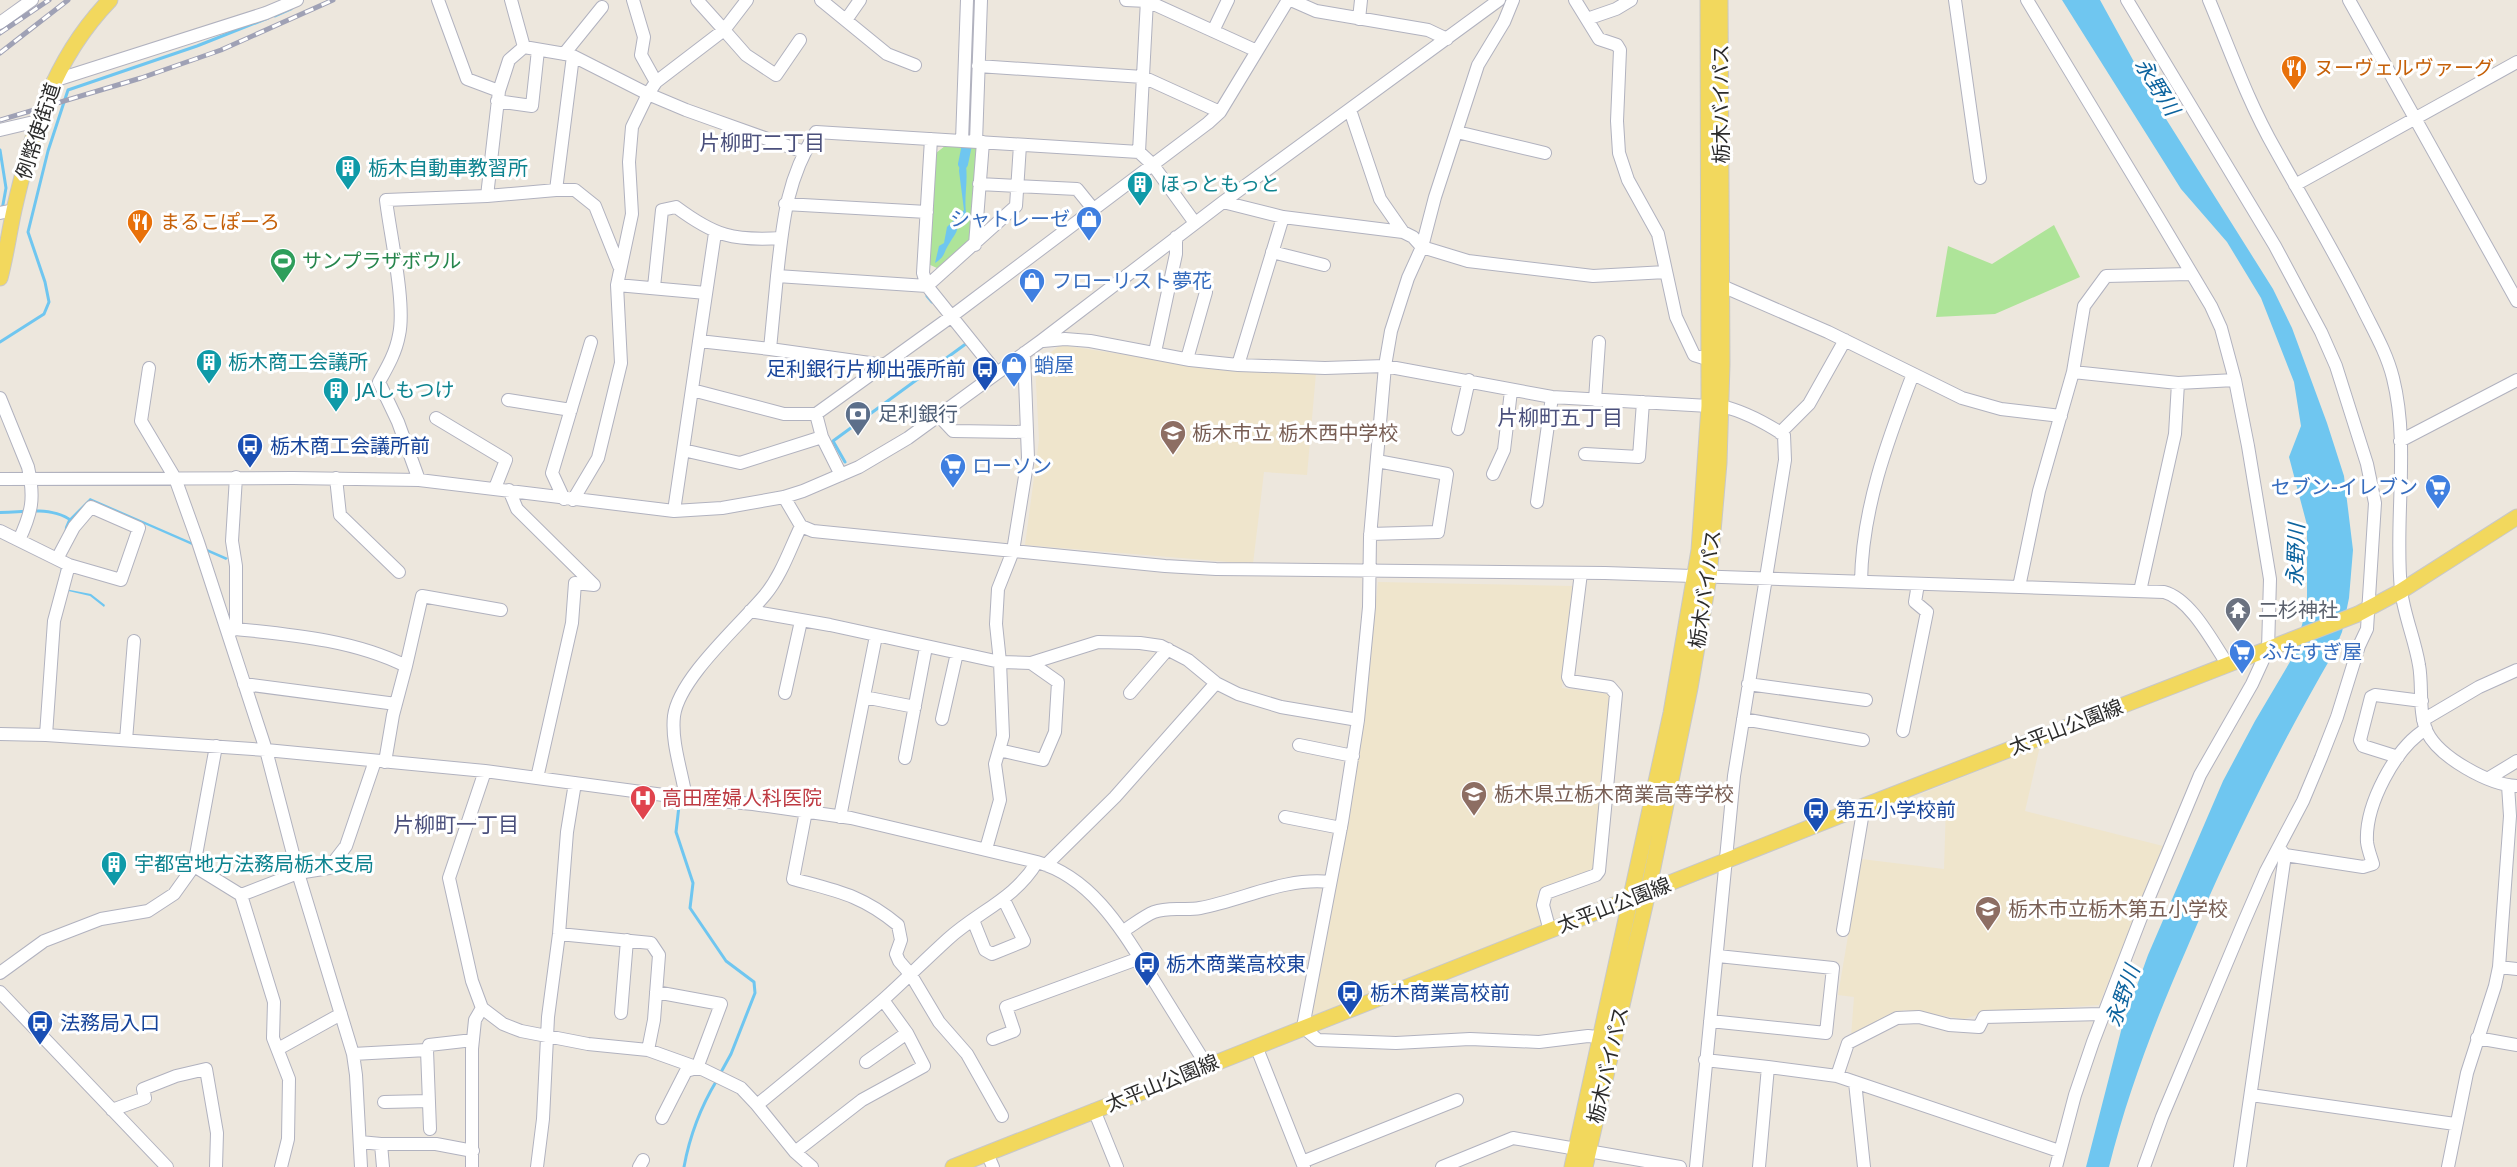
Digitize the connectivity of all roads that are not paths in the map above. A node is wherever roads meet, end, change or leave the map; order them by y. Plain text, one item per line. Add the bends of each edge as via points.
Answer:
1 (32, 0) edge
2 (110, 0) edge
3 (297, 0) edge
4 (438, 0) edge
5 (511, 0) edge
6 (633, 0) edge
7 (697, 0) edge
8 (747, 0) edge
9 (821, 0) edge
10 (860, 0) edge
11 (967, 0) edge
12 (981, 0) edge
13 (1126, 0) edge
14 (1228, 0) edge
15 (1289, 0) edge
16 (1361, 0) edge
17 (1499, 0) edge
18 (1513, 0) edge
19 (1575, 0) edge
20 (1631, 0) edge
21 (1708, 0) edge
22 (1720, 0) edge
23 (1955, 0) edge
24 (2027, 0) edge
25 (2127, 0) edge
26 (2209, 0) edge
27 (2349, 0) edge
28 (1147, 1) edge
29 (602, 7) dead end
30 (1359, 19) junction
31 (1587, 19) junction
32 (846, 20) junction
33 (0, 23) edge
34 (724, 30) junction
35 (1213, 31) junction
36 (1447, 39) junction
37 (800, 40) dead end
38 (524, 47) junction
39 (538, 50) junction
40 (1257, 51) junction
41 (568, 55) junction
42 (2517, 63) edge
43 (915, 65) dead end
44 (978, 66) junction
45 (1143, 77) junction
46 (53, 81) junction
47 (656, 82) junction
48 (648, 94) junction
49 (498, 96) junction
50 (1350, 110) junction
51 (1220, 112) junction
52 (2416, 119) junction
53 (38, 121) junction
54 (0, 130) edge
55 (1456, 132) junction
56 (931, 139) junction
57 (962, 141) junction
58 (979, 142) junction
59 (1020, 145) junction
60 (804, 152) junction
61 (1139, 152) junction
62 (1545, 153) dead end
63 (1153, 165) junction
64 (1980, 178) dead end
65 (979, 183) junction
66 (2295, 185) junction
67 (1017, 186) junction
68 (556, 189) junction
69 (487, 196) junction
70 (1223, 202) junction
71 (785, 204) junction
72 (1094, 210) junction
73 (7, 211) edge
74 (927, 212) junction
75 (1283, 217) junction
76 (1195, 224) junction
77 (1403, 232) junction
78 (715, 233) junction
79 (1176, 237) junction
80 (781, 238) junction
81 (975, 245) junction
82 (1422, 247) junction
83 (1272, 252) junction
84 (1324, 265) dead end
85 (620, 266) junction
86 (1666, 272) junction
87 (2190, 274) junction
88 (777, 276) junction
89 (0, 278) edge
90 (617, 285) junction
91 (927, 286) junction
92 (1722, 286) junction
93 (654, 287) junction
94 (1206, 292) dead end
95 (706, 293) junction
96 (2517, 301) edge
97 (952, 316) junction
98 (1845, 340) junction
99 (699, 341) junction
100 (1041, 341) junction
101 (591, 342) dead end
102 (1599, 342) dead end
103 (770, 349) junction
104 (1155, 352) junction
105 (1024, 353) junction
106 (1187, 359) junction
107 (1710, 360) junction
108 (884, 365) junction
109 (1238, 365) junction
110 (1385, 366) junction
111 (149, 368) dead end
112 (2073, 372) junction
113 (997, 373) junction
114 (1912, 374) junction
115 (1469, 380) junction
116 (2235, 380) junction
117 (2517, 380) edge
118 (2178, 383) junction
119 (692, 390) junction
120 (1511, 391) junction
121 (1552, 397) junction
122 (0, 398) edge
123 (508, 400) dead end
124 (1595, 400) junction
125 (1643, 402) junction
126 (1715, 406) junction
127 (571, 410) junction
128 (816, 414) junction
129 (939, 416) junction
130 (2061, 416) junction
131 (436, 418) dead end
132 (1458, 429) dead end
133 (1027, 432) junction
134 (1780, 433) junction
135 (822, 437) junction
136 (2400, 441) junction
137 (683, 450) junction
138 (1585, 454) dead end
139 (1377, 461) junction
140 (1493, 474) dead end
141 (841, 475) junction
142 (236, 477) junction
143 (175, 478) junction
144 (336, 478) junction
145 (0, 479) edge
146 (31, 479) junction
147 (419, 480) junction
148 (495, 488) junction
149 (509, 490) junction
150 (784, 497) junction
151 (568, 499) junction
152 (1537, 502) dead end
153 (674, 511) junction
154 (2517, 517) edge
155 (801, 526) junction
156 (0, 531) edge
157 (1370, 534) junction
158 (19, 540) junction
159 (1013, 551) junction
160 (57, 559) junction
161 (69, 565) junction
162 (1370, 571) junction
163 (399, 572) dead end
164 (1581, 573) junction
165 (1703, 577) junction
166 (1765, 579) junction
167 (1862, 582) junction
168 (1918, 584) junction
169 (2019, 587) junction
170 (2140, 591) junction
171 (2401, 591) junction
172 (501, 610) dead end
173 (2362, 611) junction
174 (750, 612) junction
175 (801, 621) junction
176 (232, 630) junction
177 (876, 636) junction
178 (134, 640) dead end
179 (926, 646) junction
180 (2272, 647) junction
181 (1168, 649) junction
182 (957, 653) junction
183 (1000, 662) junction
184 (1031, 663) junction
185 (2228, 665) junction
186 (406, 666) junction
187 (2517, 670) edge
188 (1216, 683) junction
189 (244, 684) junction
190 (1748, 684) junction
191 (785, 693) dead end
192 (1130, 693) dead end
193 (864, 697) junction
194 (1866, 700) dead end
195 (2422, 701) junction
196 (396, 704) junction
197 (915, 707) junction
198 (1743, 719) junction
199 (942, 720) dead end
200 (1358, 720) junction
201 (2425, 725) junction
202 (1903, 731) dead end
203 (0, 734) edge
204 (46, 735) junction
205 (126, 740) junction
206 (1863, 740) dead end
207 (1299, 745) dead end
208 (216, 746) junction
209 (266, 750) junction
210 (999, 750) junction
211 (1353, 756) junction
212 (2398, 757) junction
213 (905, 759) dead end
214 (2517, 760) edge
215 (380, 761) junction
216 (485, 771) junction
217 (537, 778) junction
218 (2489, 778) junction
219 (575, 783) junction
220 (2512, 786) edge
221 (686, 798) junction
222 (1864, 806) junction
223 (806, 811) junction
224 (840, 817) junction
225 (1284, 817) dead end
226 (1341, 828) junction
227 (986, 849) junction
228 (2282, 851) junction
229 (1725, 862) junction
230 (1041, 863) junction
231 (194, 866) junction
232 (298, 873) junction
233 (1330, 882) junction
234 (1648, 892) junction
235 (241, 895) junction
236 (1631, 898) junction
237 (1005, 900) junction
238 (973, 920) junction
239 (1843, 930) dead end
240 (1123, 931) junction
241 (1550, 931) junction
242 (559, 934) junction
243 (627, 940) junction
244 (1718, 956) junction
245 (1140, 958) junction
246 (2499, 967) junction
247 (2517, 969) edge
248 (0, 973) edge
249 (911, 975) junction
250 (0, 992) edge
251 (656, 992) junction
252 (883, 1000) junction
253 (482, 1008) junction
254 (621, 1013) dead end
255 (340, 1014) junction
256 (2102, 1014) junction
257 (1710, 1021) junction
258 (1303, 1027) junction
259 (907, 1033) junction
260 (547, 1035) junction
261 (1607, 1038) junction
262 (2477, 1038) junction
263 (993, 1039) dead end
264 (473, 1040) junction
265 (2517, 1045) edge
266 (1256, 1046) junction
267 (278, 1049) junction
268 (427, 1050) junction
269 (648, 1050) junction
270 (352, 1054) junction
271 (1705, 1060) junction
272 (866, 1062) dead end
273 (1207, 1066) junction
274 (1768, 1067) junction
275 (697, 1068) junction
276 (1837, 1076) junction
277 (1855, 1082) junction
278 (2251, 1095) junction
279 (1457, 1100) dead end
280 (429, 1101) junction
281 (384, 1102) dead end
282 (757, 1105) junction
283 (112, 1110) junction
284 (1094, 1110) junction
285 (1002, 1116) dead end
286 (662, 1118) dead end
287 (2455, 1124) junction
288 (430, 1129) dead end
289 (360, 1142) junction
290 (381, 1144) junction
291 (1583, 1149) junction
292 (473, 1151) junction
293 (2060, 1151) junction
294 (795, 1152) junction
295 (990, 1160) edge
296 (1303, 1164) edge
297 (167, 1167) edge
298 (216, 1167) edge
299 (281, 1167) edge
300 (361, 1167) edge
301 (383, 1167) edge
302 (472, 1167) edge
303 (537, 1167) edge
304 (812, 1167) edge
305 (953, 1167) edge
306 (1117, 1167) edge
307 (1442, 1167) edge
308 (1572, 1167) edge
309 (1585, 1167) edge
310 (1680, 1167) edge
311 (1696, 1167) edge
312 (1759, 1167) edge
313 (1864, 1167) edge
314 (2056, 1167) edge
315 (2144, 1167) edge
316 (2240, 1167) edge
317 (2448, 1167) edge

1 - 33 street
2 - 46 main road, 例幣使街道 via 73,44
3 - 46 street
4 - 49 street via 467,79
5 - 38 street
6 - 47 street via 644,37 642,55
7 - 34 street
8 - 34 street
9 - 32 street
10 - 32 street
11 - 57 street
12 - 44 street
13 - 28 street
14 - 35 street
15 - 30 street via 1316,11
15 - 40 street
16 - 30 street
17 - 36 street
18 - 55 street via 1478,65
19 - 31 street
20 - 31 street
21 - 107 main road, 栃木バイパス
22 - 92 main road, 栃木バイパス
23 - 64 street
24 - 87 street
25 - 173 street via 2255,211 2305,300 2336,366 2375,503
26 - 66 street via 2260,121
27 - 52 street
28 - 35 street
28 - 45 street
29 - 41 street
30 - 36 street via 1428,30
31 - 86 street via 1599,39 1617,45 1620,50 1619,153 1628,180 1658,234
32 - 43 street via 887,54
34 - 37 street via 746,56 776,75
34 - 47 street
35 - 40 street
36 - 50 street
38 - 39 street
38 - 49 street via 509,60
39 - 41 street
39 - 49 street via 532,106
40 - 51 street
41 - 48 street
41 - 68 street
42 - 52 street
44 - 45 street
44 - 58 street
45 - 51 street
45 - 61 street
46 - 53 main road, 例幣使街道
47 - 48 street
48 - 60 street
48 - 85 street via 632,127 632,214
49 - 69 street
50 - 70 street
50 - 77 street via 1380,199
51 - 63 street
52 - 66 street
52 - 96 street
53 - 54 street
53 - 73 main road, 例幣使街道
55 - 62 street
55 - 82 street
56 - 57 street
56 - 60 street via 816,132
56 - 74 street
57 - 58 street
58 - 59 street
58 - 65 street
59 - 61 street
59 - 67 street
60 - 71 street
61 - 63 street
63 - 72 street
63 - 76 street
65 - 67 street
65 - 81 street
66 - 136 street via 2345,271 2388,359 2394,379
67 - 72 street via 1077,189
67 - 81 street via 1016,206
68 - 69 street
68 - 85 street via 575,190 595,206
69 - 147 street via 386,200 400,332 394,355 379,382
70 - 75 street
70 - 76 street
71 - 74 street
71 - 80 street
72 - 97 street
73 - 89 main road, 例幣使街道
74 - 91 street via 923,273
75 - 77 street
75 - 83 street
76 - 79 street
77 - 82 street
78 - 80 street via 750,240
78 - 93 street via 676,207 662,210
78 - 95 street
79 - 100 street
79 - 104 street via 1176,254
80 - 88 street
81 - 91 street
82 - 86 street via 1468,261 1582,275
82 - 110 street via 1394,322
83 - 84 street
83 - 109 street
85 - 90 street
86 - 107 street via 1676,317 1694,355
87 - 112 street via 2106,276 2084,306
87 - 116 street via 2221,328
88 - 91 street
88 - 103 street
90 - 93 street
90 - 151 street via 621,363 598,458
91 - 97 street
92 - 98 street
92 - 126 main road, 栃木バイパス
93 - 95 street
94 - 106 street
95 - 99 street
97 - 108 street
97 - 113 street
98 - 114 street
98 - 134 street via 1809,404
99 - 103 street
99 - 119 street
100 - 104 street via 1090,341
100 - 105 street
101 - 127 street
102 - 124 street
103 - 108 street
104 - 106 street
105 - 113 street
105 - 133 street
106 - 109 street
107 - 126 main road, 栃木バイパス
108 - 128 street
109 - 110 street
110 - 115 street
110 - 139 street
111 - 143 street via 141,421
112 - 118 street
112 - 130 street
113 - 129 street
114 - 130 street via 2001,409
114 - 167 street via 1870,503 1862,552
115 - 120 street
115 - 132 street
116 - 118 street
116 - 180 street via 2270,579
117 - 136 street
118 - 170 street via 2175,434
119 - 128 street via 784,414
119 - 137 street
120 - 121 street
120 - 140 street via 1504,450
121 - 124 street
121 - 152 street
122 - 146 street
123 - 127 street
124 - 125 street
125 - 126 street
125 - 138 street via 1639,457
126 - 134 street via 1733,408
126 - 165 main road, 栃木バイパス via 1705,492
127 - 151 street via 552,473
128 - 135 street
129 - 133 street via 953,431
129 - 141 street via 878,457
130 - 169 street via 2039,491
131 - 148 street via 506,460
133 - 159 street via 1028,458
134 - 166 street via 1784,435 1785,460
135 - 137 street via 740,463
135 - 141 street
136 - 171 street
137 - 153 street
139 - 157 street
139 - 157 street via 1447,474 1437,532
141 - 150 street
142 - 143 street
142 - 144 street
142 - 176 street
143 - 146 street
143 - 176 street
144 - 147 street
144 - 163 street via 340,515
145 - 146 street
146 - 158 street via 31,516
147 - 148 street
148 - 149 street
149 - 151 street
149 - 217 street via 517,509 594,585 575,583 572,623
150 - 153 street via 722,508
150 - 155 street
151 - 153 street
154 - 171 main road
155 - 159 street via 828,533
155 - 174 street via 777,577
156 - 158 street
157 - 162 street
158 - 160 street
159 - 162 street via 1166,566
159 - 183 street via 998,589
160 - 161 street
160 - 161 street via 74,527 91,507 139,528 121,580
161 - 204 street via 54,621
162 - 164 street
162 - 200 street
164 - 165 street
164 - 241 street via 1568,677 1570,681 1610,687 1616,694 1599,871 1546,893 1543,906
165 - 166 street
165 - 234 main road, 栃木バイパス via 1690,688
165 - 236 main road, 栃木バイパス
166 - 167 street
166 - 190 street
167 - 168 street
168 - 169 street
168 - 202 street via 1916,602 1927,612
169 - 170 street
170 - 185 street via 2164,592 2181,600
171 - 173 main road
171 - 195 street via 2416,646
172 - 186 street via 422,596
173 - 180 main road, 太平山公園線
173 - 228 street via 2367,629 2337,717
174 - 175 street
174 - 221 street via 677,701 675,735
175 - 177 street
175 - 191 street
176 - 186 street via 342,643
176 - 189 street
177 - 179 street
177 - 193 street
178 - 205 street
179 - 182 street
179 - 197 street
180 - 185 main road, 太平山公園線
180 - 256 street via 2200,776
181 - 184 street via 1140,643 1098,642
181 - 188 street
181 - 192 street
182 - 183 street
182 - 199 street
183 - 184 street
183 - 210 street via 1003,736
184 - 210 street via 1058,682 1055,732 1043,760
185 - 222 main road, 太平山公園線
186 - 196 street
187 - 201 street via 2480,687
188 - 200 street via 1281,707
188 - 230 street via 1115,797
189 - 196 street
189 - 209 street
190 - 194 street
190 - 198 street
193 - 197 street
193 - 224 street
195 - 201 street
195 - 212 street via 2371,697 2360,740 2363,746
196 - 215 street
197 - 213 street
198 - 206 street
198 - 229 street
200 - 211 street
201 - 212 street
201 - 218 street via 2434,745 2452,760
203 - 204 street
204 - 205 street
205 - 208 street
207 - 211 street
208 - 209 street
208 - 231 street
209 - 215 street
209 - 232 street
210 - 227 street via 995,764 1000,800
211 - 226 street
212 - 228 street via 2371,806 2367,840 2373,864 2362,867
214 - 218 street
215 - 216 street
215 - 232 street via 346,846 329,868
216 - 217 street
216 - 253 street via 449,878 472,981
217 - 219 street
218 - 220 street
219 - 221 street
219 - 242 street
220 - 246 street
221 - 223 street
222 - 229 main road, 太平山公園線
222 - 239 street
223 - 224 street
223 - 249 street via 793,879 841,891 890,918 900,932 896,954
224 - 227 street
225 - 226 street
226 - 233 street
227 - 230 street
228 - 278 street
228 - 315 street via 2266,871
229 - 234 main road, 太平山公園線
229 - 244 street
230 - 237 street
230 - 240 street via 1089,892
231 - 235 street
231 - 248 street via 184,884 148,911 101,919 70,930 44,941
232 - 235 street
232 - 255 street
233 - 240 street via 1309,880 1225,903 1189,910 1169,908 1153,912
233 - 258 street
234 - 236 main road, 太平山公園線
234 - 261 main road, 栃木バイパス
235 - 267 street via 274,1002 273,1038
236 - 241 main road, 太平山公園線
236 - 261 main road, 栃木バイパス
237 - 238 street
237 - 238 street via 1024,941 992,954 985,950
238 - 249 street
240 - 245 street
241 - 258 main road, 太平山公園線
242 - 243 street
242 - 260 street
243 - 251 street via 651,943 659,955
243 - 254 street
244 - 257 street
244 - 257 street via 1833,968 1826,1033
245 - 263 street via 1006,1007 1014,1031
245 - 273 street
246 - 247 street
246 - 262 street
249 - 252 street
249 - 285 street via 939,1022 967,1054
250 - 283 street
251 - 269 street
251 - 275 street via 721,1004
252 - 259 street
252 - 282 street
253 - 260 street via 503,1024
253 - 264 street via 475,1020
255 - 267 street
255 - 270 street
256 - 276 street via 1984,1017 1979,1026 1949,1025 1919,1017 1897,1018 1848,1043
256 - 293 street
257 - 271 street
258 - 261 street via 1318,1040 1396,1043
258 - 266 main road, 太平山公園線
259 - 272 street
259 - 294 street via 924,1066 862,1100
260 - 269 street
260 - 303 street
261 - 291 main road, 栃木バイパス
262 - 265 street
262 - 287 street
264 - 268 street via 429,1045
264 - 292 street
266 - 273 main road, 太平山公園線
266 - 296 street
267 - 299 street via 289,1079 290,1097 288,1139
268 - 270 street
268 - 280 street
269 - 275 street
270 - 289 street
271 - 274 street
271 - 311 street
273 - 284 main road, 太平山公園線
274 - 276 street
274 - 312 street
275 - 282 street via 741,1088
275 - 286 street via 686,1071
276 - 277 street
277 - 293 street
277 - 313 street
278 - 287 street
278 - 316 street
279 - 296 street
280 - 281 street
280 - 288 street
282 - 294 street
283 - 297 street
283 - 298 street via 145,1098 143,1089 206,1069 217,1133
284 - 295 main road, 太平山公園線
284 - 306 street
287 - 317 street
289 - 290 street
289 - 300 street
290 - 292 street via 436,1144
290 - 301 street
291 - 307 street via 1513,1138
291 - 308 main road, 栃木バイパス
291 - 309 main road, 栃木バイパス
291 - 310 street
292 - 302 street
293 - 314 street
294 - 304 street
295 - 305 main road, 太平山公園線

